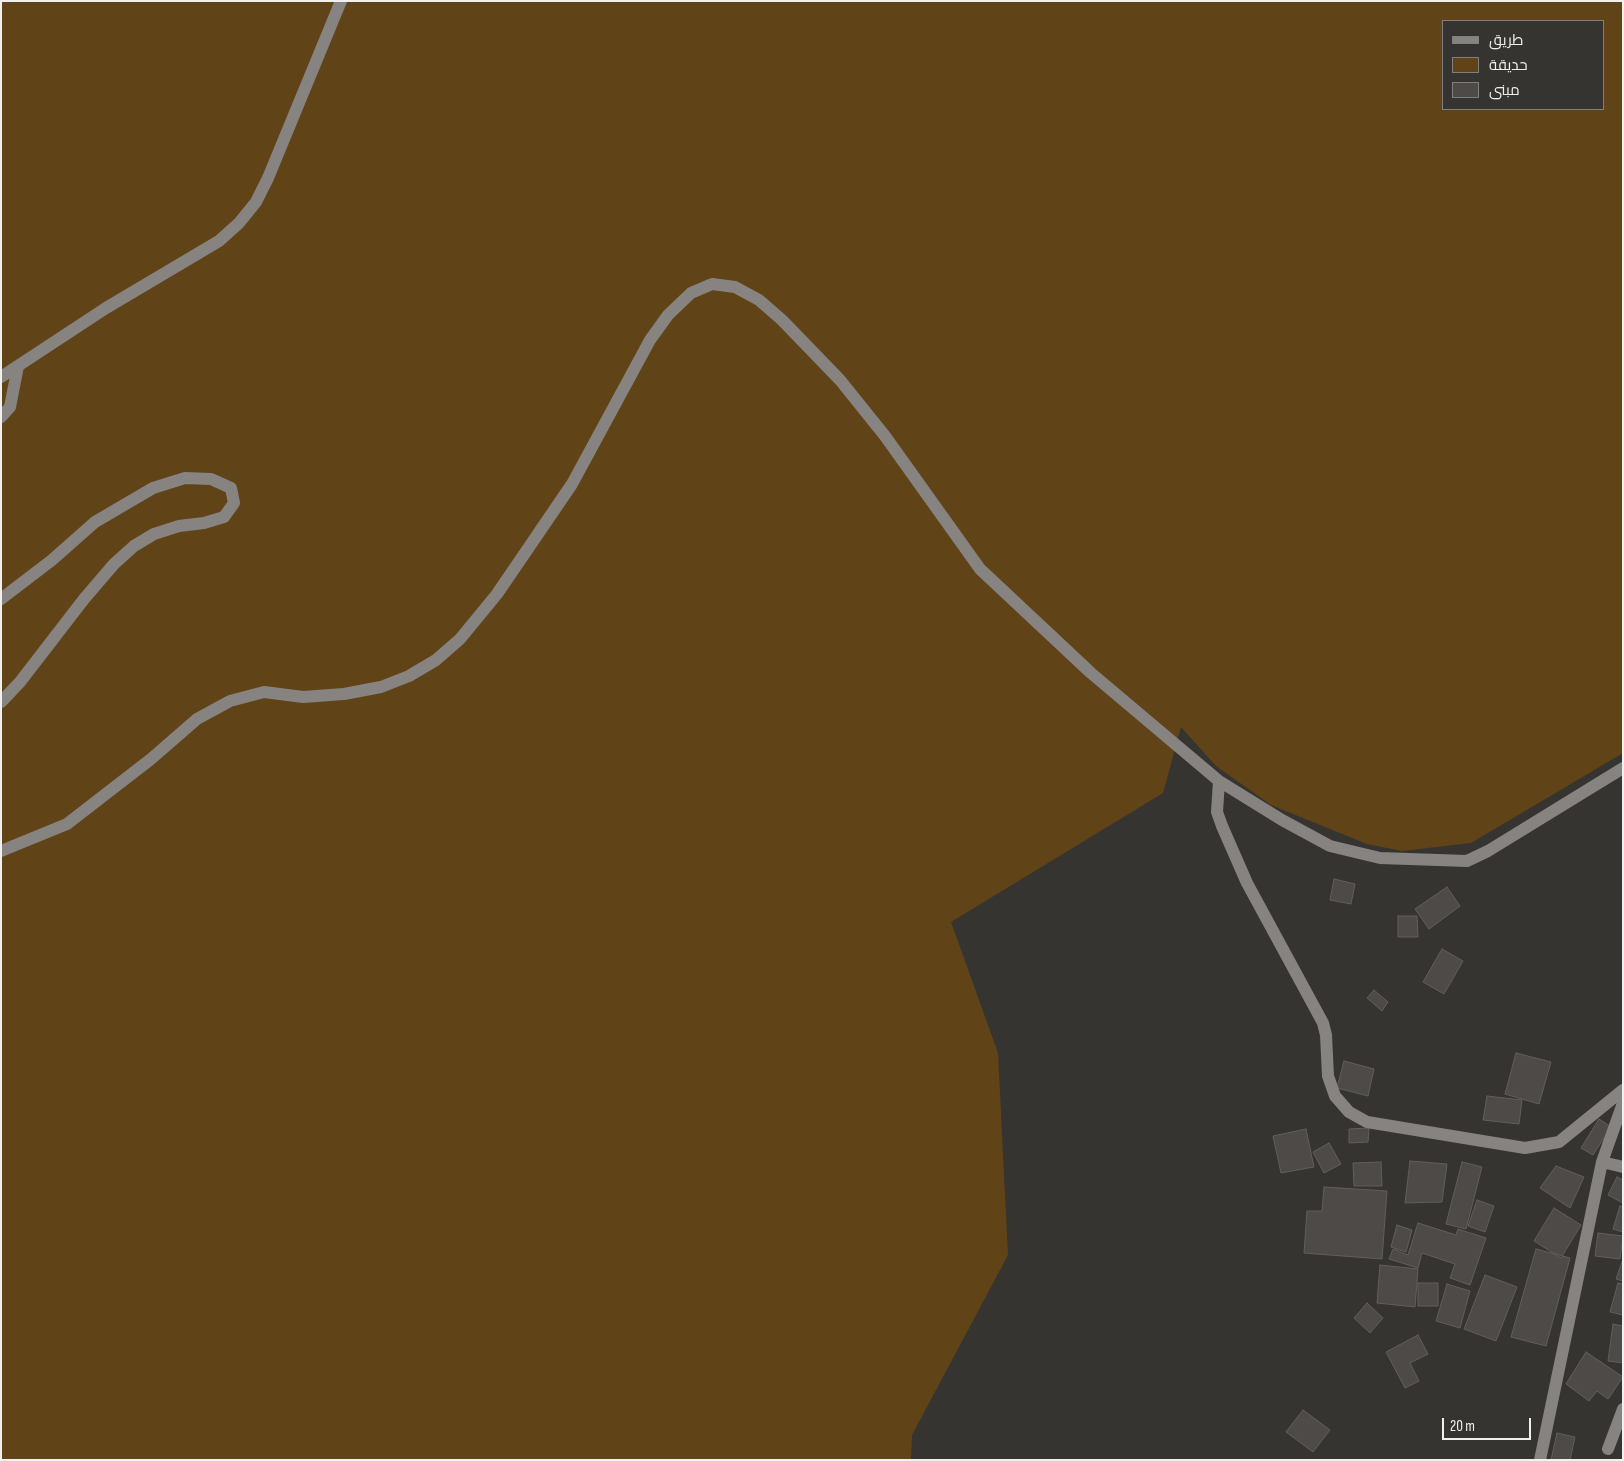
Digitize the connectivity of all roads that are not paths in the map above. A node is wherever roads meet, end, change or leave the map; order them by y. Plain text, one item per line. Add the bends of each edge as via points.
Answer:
1 (341, 1) edge
2 (18, 366) junction
3 (1, 377) edge
4 (1, 417) edge
5 (1, 599) edge
6 (1, 702) edge
7 (1623, 768) edge
8 (1219, 782) junction
9 (1, 851) edge
10 (1623, 1090) edge
11 (1623, 1103) edge
12 (1602, 1162) junction
13 (1623, 1167) edge
14 (1623, 1409) edge
15 (1608, 1449) dead end
16 (1540, 1460) edge

1 - 2 street via 268,178 256,202 239,223 219,241 106,308
2 - 3 street
2 - 4 street via 10,407
5 - 6 street via 95,522 153,488 184,478 211,479 231,488 234,502 224,517 154,534 114,564
7 - 8 street via 1467,861 1380,858 1330,846
8 - 9 street via 1091,672 980,569 840,380 782,320 759,300 735,287 712,284 691,293 650,340 572,484 497,594 460,640 436,660 381,687 303,697 264,692 230,701 197,719 68,824
8 - 10 street via 1217,812 1222,826 1247,883 1323,1023 1328,1076 1335,1096 1349,1112 1368,1122 1525,1148 1559,1142
11 - 12 street
12 - 13 street
12 - 16 street
14 - 15 street

